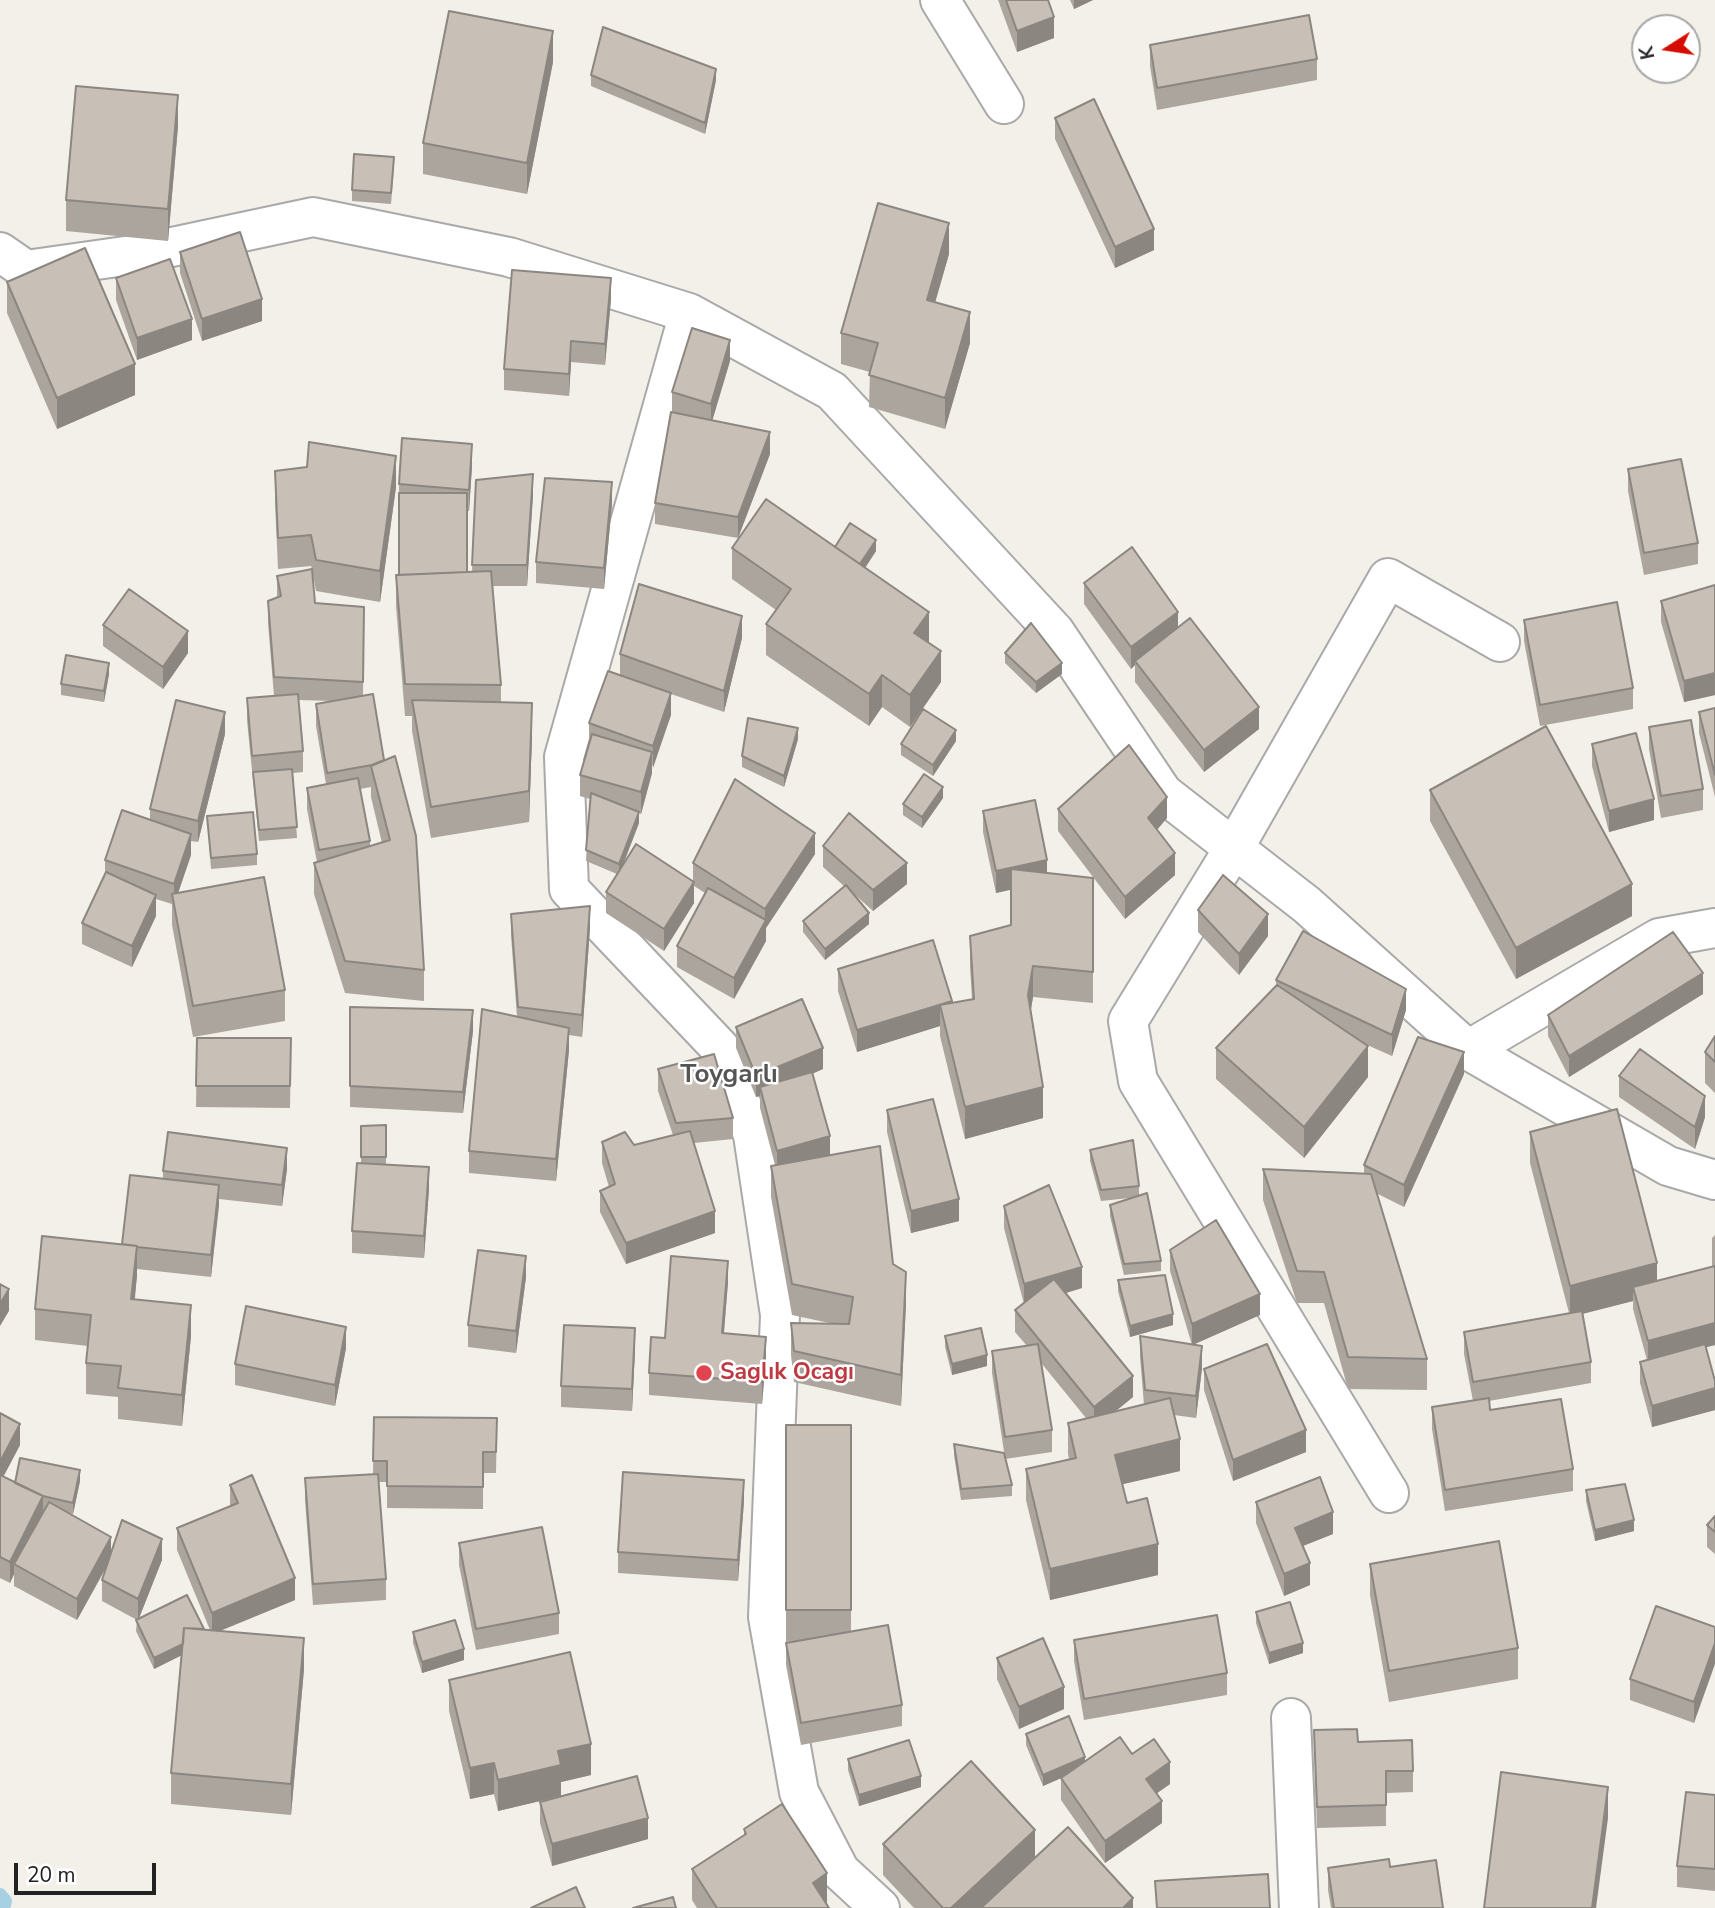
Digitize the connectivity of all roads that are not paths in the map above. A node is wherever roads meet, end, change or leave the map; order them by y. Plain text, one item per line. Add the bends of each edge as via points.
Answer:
1 (940, 0) edge
2 (1004, 104) dead end
3 (0, 252) edge
4 (689, 313) junction
5 (1500, 642) dead end
6 (1234, 848) junction
7 (1715, 928) edge
8 (1468, 1050) junction
9 (1715, 1180) edge
10 (1389, 1493) dead end
11 (1291, 1718) dead end
12 (880, 1908) edge
13 (1299, 1908) edge

1 - 2 street
3 - 4 street via 26,270 139,254 313,217 509,257
4 - 6 street via 832,391 1055,632 1163,793
4 - 12 street via 564,757 569,889 720,1048 752,1135 780,1315 768,1617 799,1792 840,1871
5 - 6 street via 1388,578
6 - 8 street via 1307,905
6 - 10 street via 1128,1021 1138,1081
7 - 8 street via 1659,938
8 - 9 street via 1668,1166
11 - 13 street

